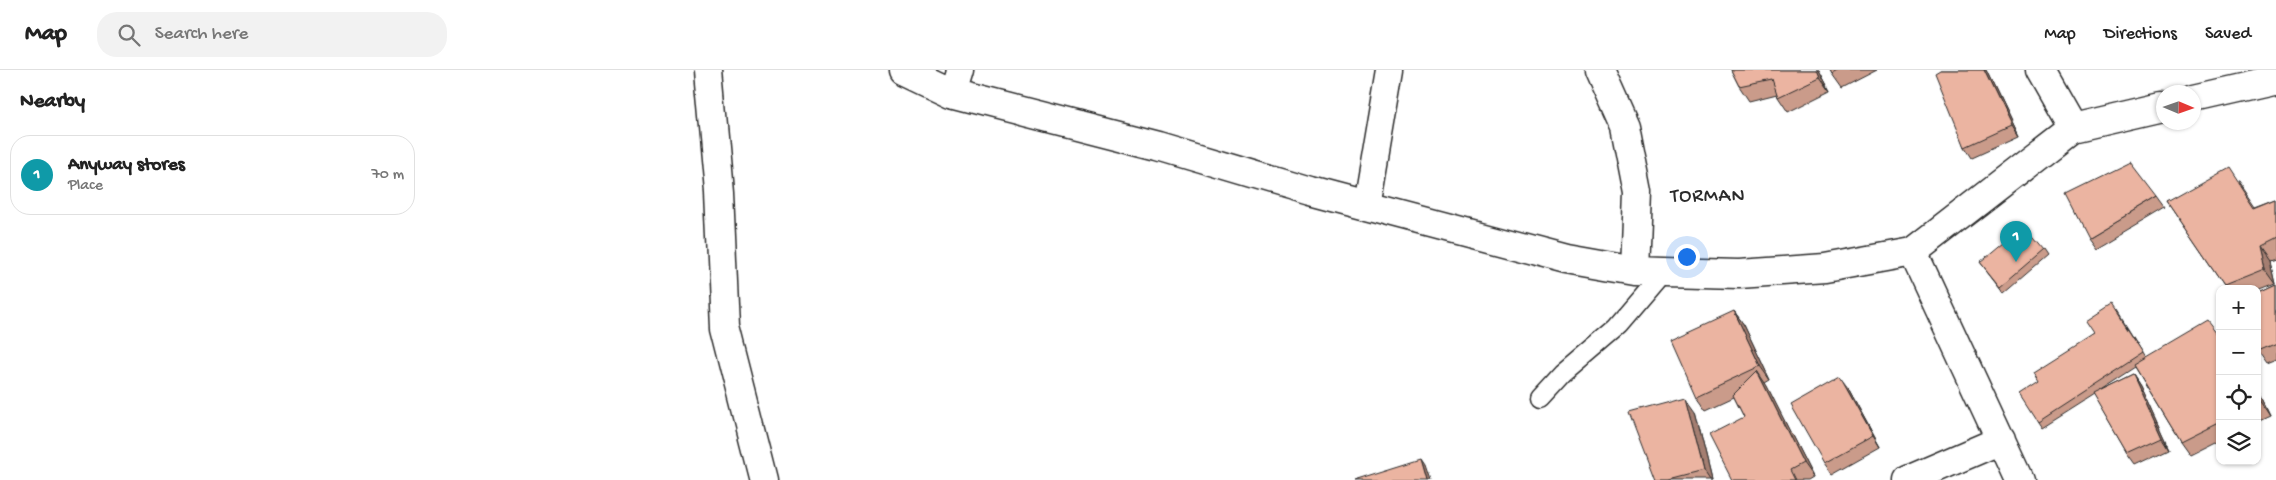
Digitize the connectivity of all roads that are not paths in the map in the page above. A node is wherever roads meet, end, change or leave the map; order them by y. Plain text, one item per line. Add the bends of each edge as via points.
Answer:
1 (708, 70) edge
2 (904, 70) edge
3 (1389, 70) edge
4 (1600, 70) edge
5 (2040, 70) edge
6 (2276, 80) edge
7 (955, 81) edge
8 (2201, 97) edge
9 (2156, 108) edge
10 (2073, 128) junction
11 (1367, 206) junction
12 (1913, 252) junction
13 (1635, 271) junction
14 (1664, 272) junction
15 (1540, 398) dead end
16 (2001, 440) junction
17 (764, 480) edge
18 (1908, 480) edge
19 (2019, 480) edge

1 - 17 street via 719,192 725,327
2 - 7 street
3 - 11 street
4 - 13 street via 1625,126 1638,193
5 - 10 street
6 - 8 street
7 - 11 street via 1158,146
9 - 10 street
10 - 12 street
11 - 13 street via 1567,259
12 - 14 street via 1825,268 1739,274
12 - 16 street
13 - 14 street
14 - 15 lane via 1618,326
16 - 18 street
16 - 19 street

